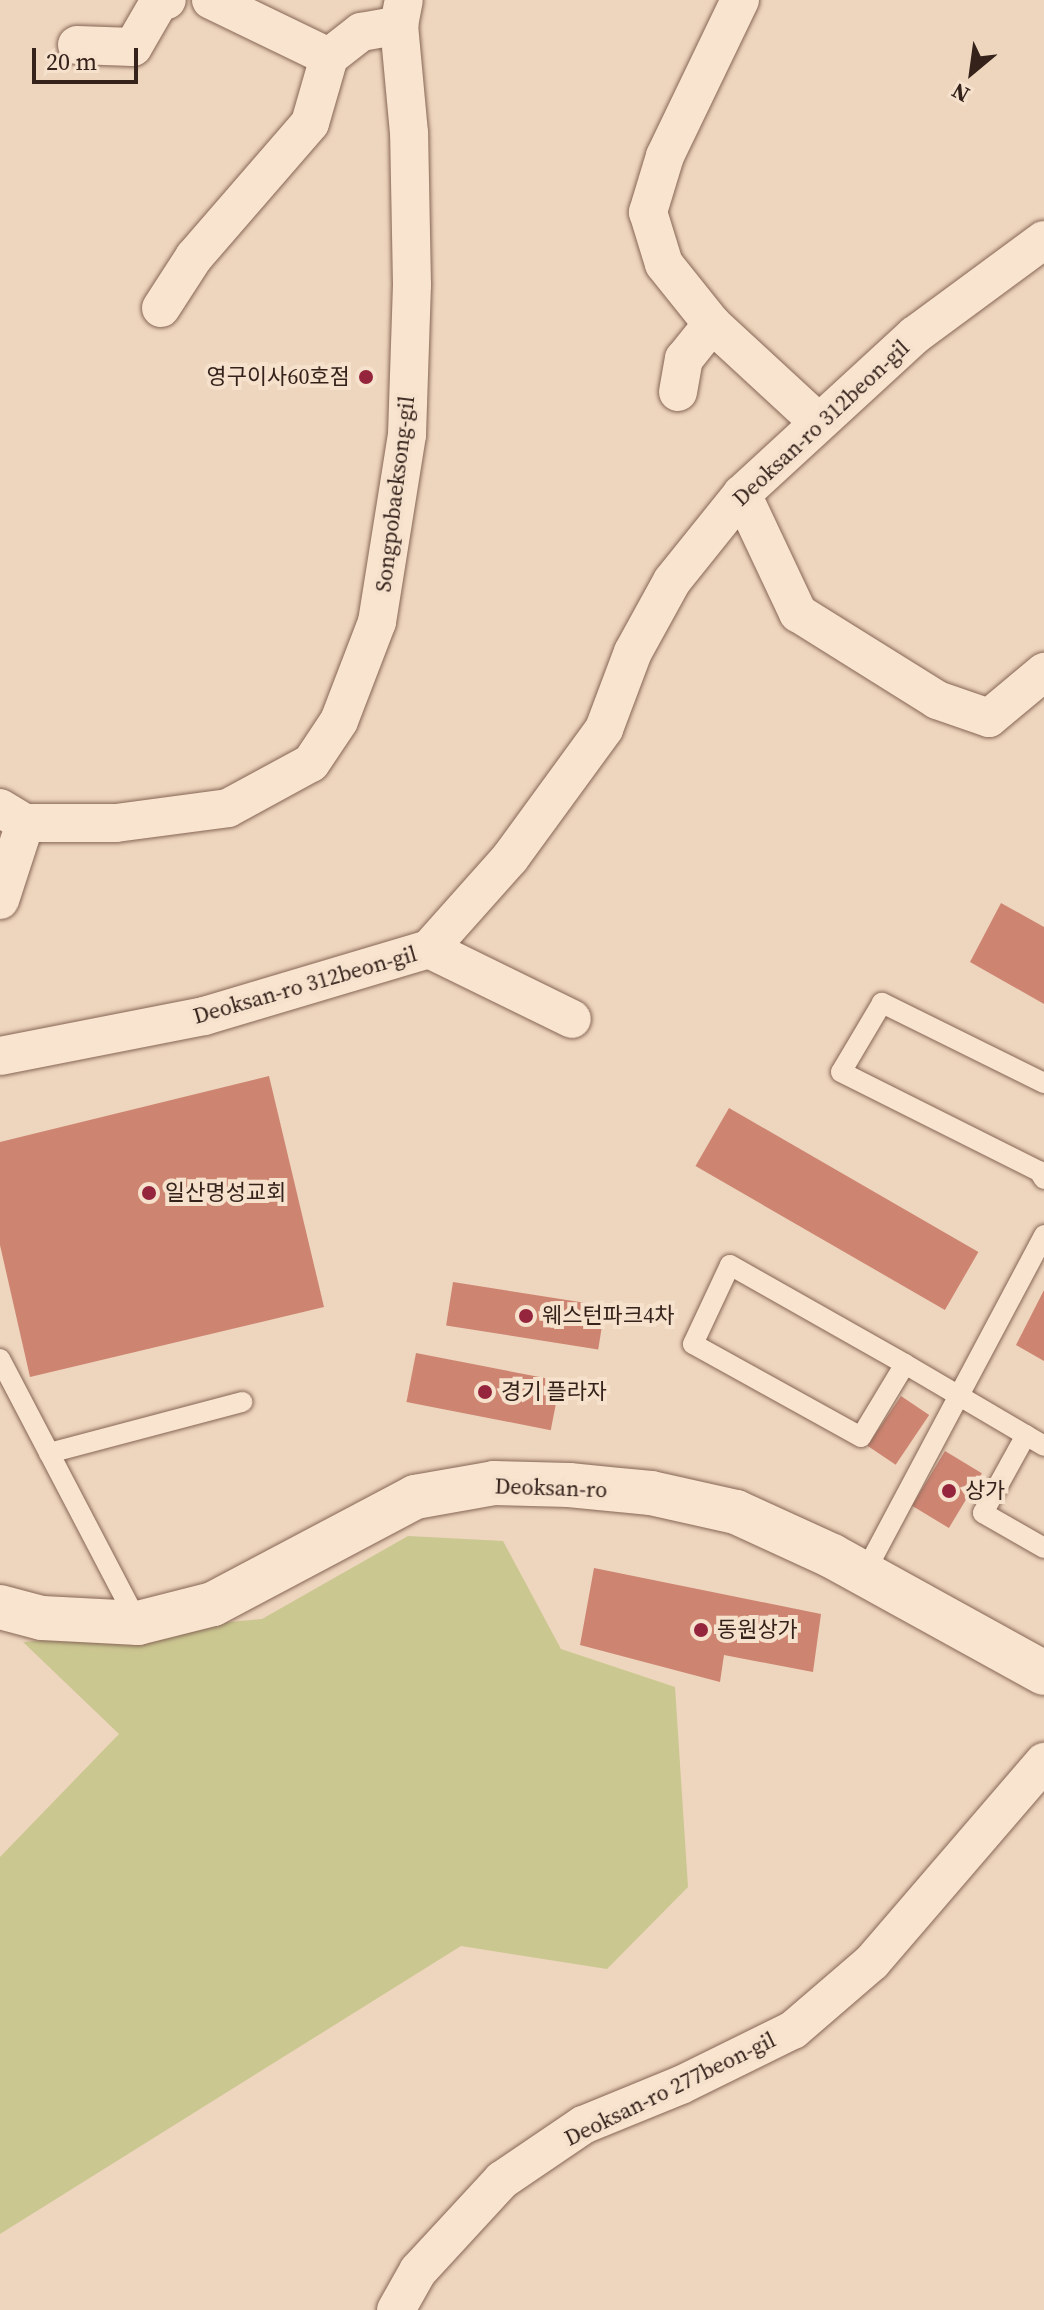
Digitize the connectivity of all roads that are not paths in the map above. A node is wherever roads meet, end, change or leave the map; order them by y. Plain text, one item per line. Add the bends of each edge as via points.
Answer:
1 (167, 0) edge
2 (211, 0) edge
3 (740, 0) edge
4 (402, 13) edge
5 (77, 45) dead end
6 (329, 57) junction
7 (1044, 240) edge
8 (161, 308) dead end
9 (712, 324) junction
10 (678, 392) dead end
11 (817, 421) junction
12 (742, 494) junction
13 (1044, 672) edge
14 (13, 816) edge
15 (0, 900) edge
16 (429, 949) junction
17 (572, 1019) dead end
18 (0, 1056) edge
19 (1044, 1083) edge
20 (1042, 1171) edge
21 (1044, 1235) edge
22 (0, 1359) edge
23 (905, 1364) junction
24 (960, 1396) junction
25 (242, 1402) dead end
26 (1026, 1435) junction
27 (1044, 1446) edge
28 (49, 1453) junction
29 (1044, 1548) edge
30 (864, 1574) junction
31 (0, 1607) edge
32 (138, 1623) junction
33 (1044, 1673) edge
34 (1044, 1762) edge
35 (396, 2310) edge

1 - 5 street via 159,2 133,47
2 - 6 street
3 - 9 street via 665,156 648,212 664,264
4 - 6 street, Songpobaeksong-gil via 361,32
4 - 14 street, Songpobaeksong-gil via 410,163 407,435 377,622 339,721 311,763 228,808 116,823
6 - 8 street via 310,123 194,257
7 - 11 street, Deoksan-ro 312beon-gil via 915,335
9 - 10 street via 684,359
9 - 11 street
11 - 12 street, Deoksan-ro 312beon-gil
12 - 13 street via 798,613 937,700 989,718
12 - 16 street, Deoksan-ro 312beon-gil via 672,581 633,652 604,729 510,858
14 - 15 street
16 - 17 street
16 - 18 street, Deoksan-ro 312beon-gil via 204,1016
19 - 20 lane via 882,1003 841,1072
21 - 24 lane
22 - 28 lane
23 - 23 lane via 730,1265 693,1344 861,1437
23 - 24 lane
24 - 26 lane
24 - 30 lane
25 - 28 lane
26 - 27 lane
26 - 29 lane via 983,1513
28 - 32 lane
30 - 32 street, Deoksan-ro via 736,1512 651,1493 494,1483 415,1497 213,1604
30 - 33 street, Deoksan-ro
31 - 32 street, Deoksan-ro via 42,1618
34 - 35 street, Deoksan-ro 277beon-gil via 872,1962 793,2030 583,2125 502,2180 418,2271

